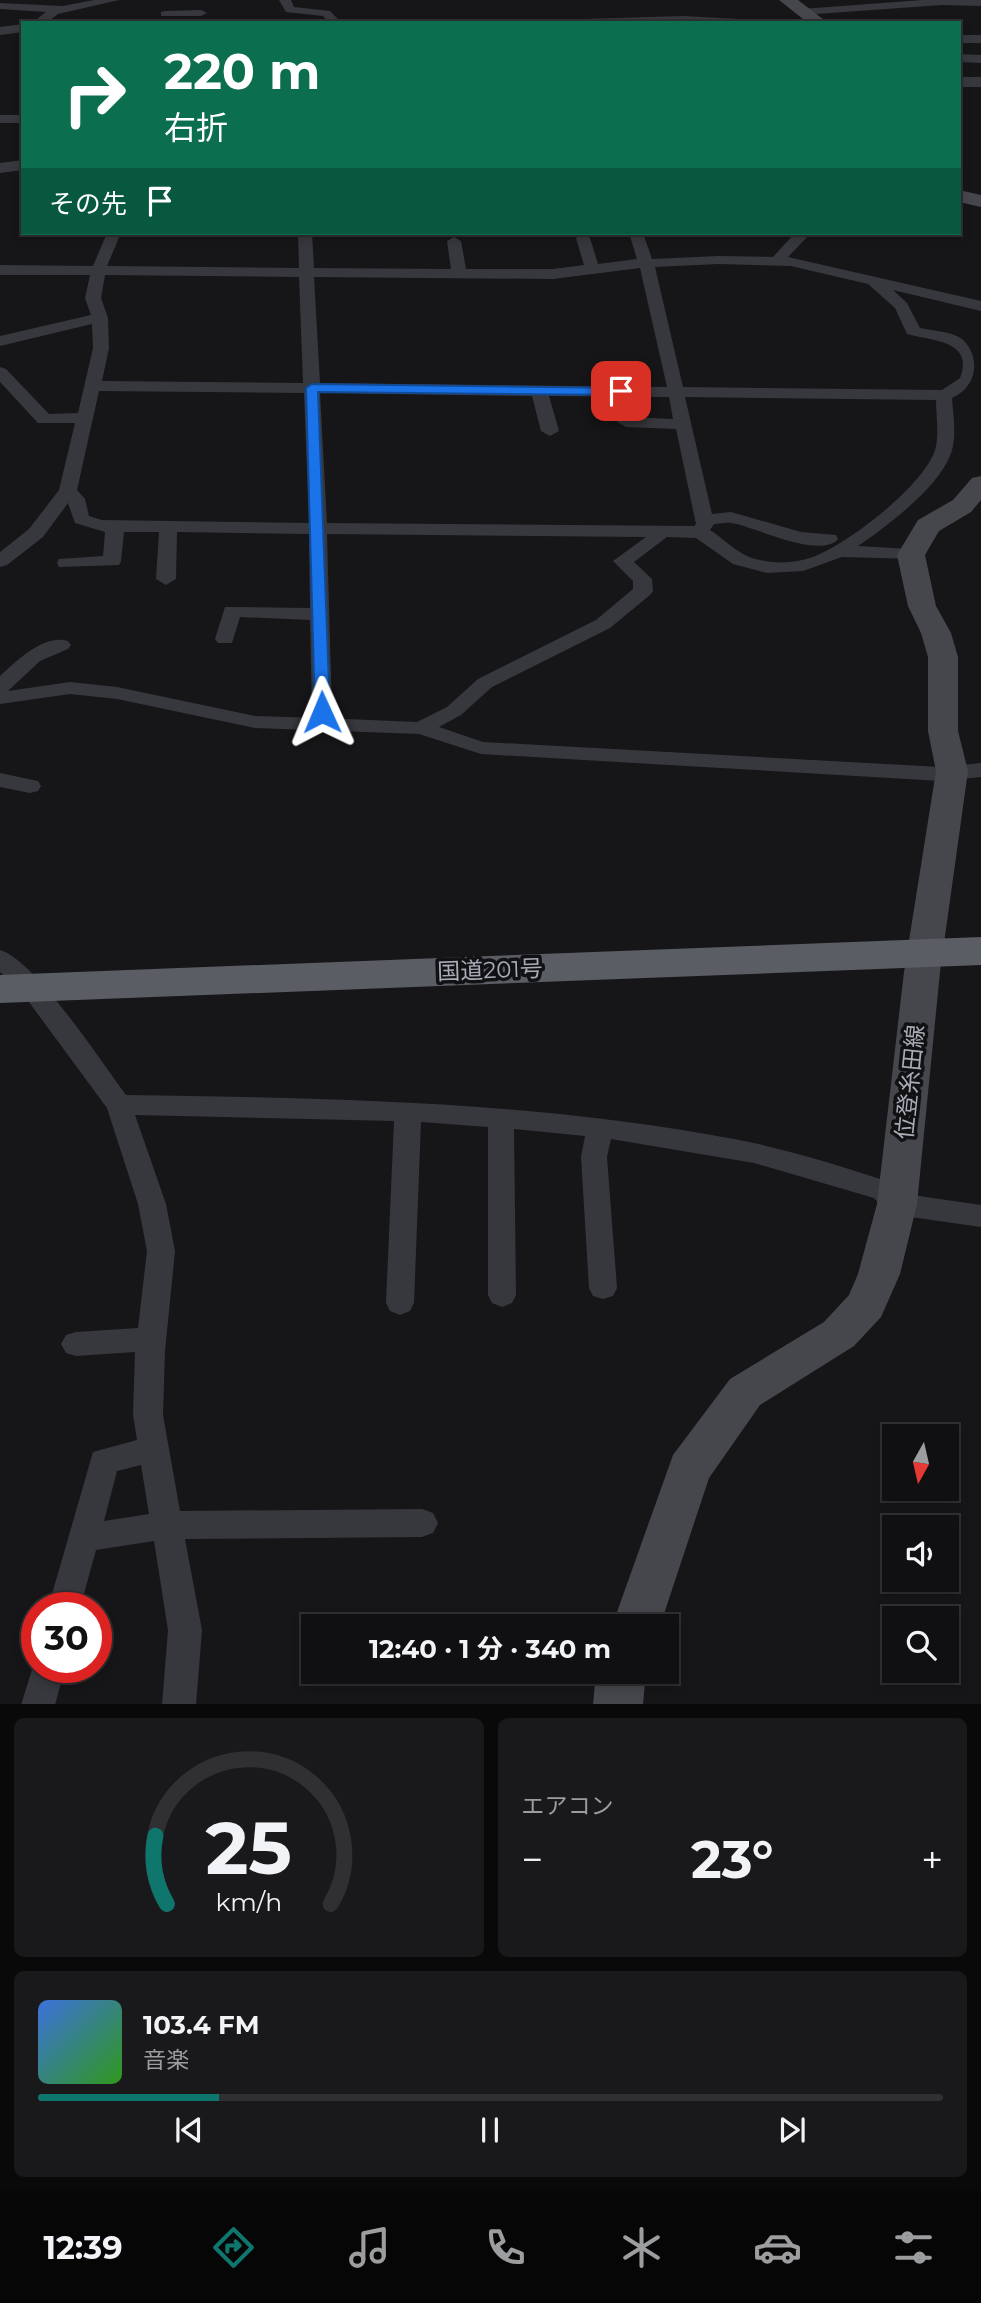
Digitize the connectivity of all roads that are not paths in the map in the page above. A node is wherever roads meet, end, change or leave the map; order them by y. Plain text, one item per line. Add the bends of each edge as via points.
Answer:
1 (113, 0) edge
2 (165, 0) edge
3 (285, 0) edge
4 (787, 0) edge
5 (981, 3) edge
6 (0, 6) edge
7 (61, 9) junction
8 (802, 12) junction
9 (201, 13) dead end
10 (165, 18) edge
11 (40, 21) edge
12 (335, 21) edge
13 (632, 21) edge
14 (711, 21) edge
15 (817, 21) edge
16 (21, 28) edge
17 (0, 32) edge
18 (961, 39) edge
19 (981, 39) edge
20 (961, 56) edge
21 (981, 59) edge
22 (961, 82) edge
23 (981, 82) edge
24 (0, 119) edge
25 (21, 119) edge
26 (21, 165) edge
27 (0, 168) edge
28 (961, 196) edge
29 (981, 201) edge
30 (113, 235) edge
31 (305, 235) edge
32 (637, 235) edge
33 (801, 235) edge
34 (583, 238) dead end
35 (454, 241) dead end
36 (778, 261) junction
37 (644, 263) junction
38 (594, 268) junction
39 (0, 270) edge
40 (97, 271) junction
41 (308, 272) junction
42 (460, 274) junction
43 (876, 283) junction
44 (981, 306) edge
45 (100, 318) junction
46 (0, 341) edge
47 (0, 372) edge
48 (94, 386) junction
49 (312, 388) junction
50 (539, 390) junction
51 (675, 392) junction
52 (944, 396) junction
53 (84, 418) junction
54 (626, 422) dead end
55 (682, 424) junction
56 (550, 431) dead end
57 (981, 484) edge
58 (68, 491) junction
59 (115, 526) junction
60 (702, 526) junction
61 (168, 527) junction
62 (318, 528) junction
63 (662, 532) junction
64 (833, 545) junction
65 (8, 547) edge
66 (911, 555) junction
67 (0, 561) edge
68 (66, 563) dead end
69 (166, 579) dead end
70 (320, 614) junction
71 (225, 639) dead end
72 (61, 645) dead end
73 (0, 687) edge
74 (0, 698) edge
75 (322, 712) junction
76 (255, 722) junction
77 (426, 725) junction
78 (967, 771) edge
79 (0, 780) edge
80 (30, 786) dead end
81 (981, 951) edge
82 (0, 958) edge
83 (924, 963) junction
84 (981, 969) edge
85 (19, 997) edge
86 (119, 1105) junction
87 (408, 1110) junction
88 (502, 1118) junction
89 (600, 1128) junction
90 (897, 1204) junction
91 (981, 1216) edge
92 (603, 1288) dead end
93 (502, 1295) dead end
94 (400, 1303) dead end
95 (152, 1339) junction
96 (76, 1344) dead end
97 (153, 1449) junction
98 (422, 1523) dead end
99 (167, 1525) junction
100 (83, 1538) junction
101 (68, 1592) edge
102 (640, 1614) edge
103 (44, 1683) edge
104 (620, 1684) edge
105 (38, 1704) edge
106 (179, 1704) edge
107 (618, 1704) edge

1 - 7 street
2 - 10 street
3 - 12 street via 290,10 326,13
4 - 8 main road
5 - 8 street
6 - 7 street
7 - 11 street
8 - 15 main road
9 - 10 street
13 - 14 street
16 - 17 street
18 - 19 street
20 - 21 street
22 - 23 street
24 - 25 street
26 - 27 street
28 - 29 main road
30 - 40 street
31 - 41 street
32 - 37 street
33 - 36 street
34 - 38 street
35 - 42 street
36 - 37 street
36 - 43 street via 833,269
37 - 38 street
37 - 51 street
38 - 42 street via 553,274
39 - 40 street
40 - 41 street
40 - 45 street via 93,298
41 - 42 street
41 - 49 street
43 - 44 street
43 - 52 street via 902,306 913,331 951,339 970,354 970,376
45 - 46 street
45 - 48 street via 101,348
47 - 53 street via 44,419
48 - 49 street
48 - 53 street
49 - 50 street
49 - 62 street
50 - 51 street
50 - 56 street
51 - 52 street
51 - 55 street
52 - 64 street via 944,450 939,461 897,509
53 - 58 street
54 - 55 street
55 - 60 street
57 - 66 main road via 962,506 928,526
58 - 59 street via 76,499 81,519
58 - 65 street via 46,522
59 - 61 street
59 - 68 street via 112,561
60 - 63 street
60 - 64 street via 731,517
60 - 64 street via 737,560 762,566 808,564 828,558
61 - 62 street
61 - 69 street
62 - 63 street
62 - 70 street
63 - 77 street via 622,561 642,579 643,591 603,625 485,683 454,711
64 - 66 street
65 - 67 street
66 - 78 main road, 位登糸田線 via 922,606 943,657 943,731
70 - 71 street via 232,611
70 - 75 street
72 - 73 street via 33,657
74 - 76 street via 70,688 117,693
75 - 76 street via 262,714
75 - 77 street
76 - 77 street
77 - 78 street via 481,748 873,771
78 - 83 main road, 位登糸田線
79 - 80 street
81 - 83 highway, 国道201号
82 - 85 street
83 - 84 highway, 国道201号
83 - 85 highway, 国道201号
83 - 90 main road, 位登糸田線
85 - 86 street
86 - 87 street
86 - 95 street via 152,1204 161,1251
87 - 88 street
87 - 94 street
88 - 89 street
88 - 93 street
89 - 90 street via 737,1150 883,1190
89 - 92 street via 594,1157
90 - 91 street
90 - 102 main road, 位登糸田線 via 866,1305 839,1334 745,1392 689,1469
95 - 96 street
95 - 97 street via 148,1415
97 - 99 street
97 - 100 street via 104,1461
98 - 99 street
99 - 100 street
99 - 106 street via 185,1630
100 - 101 street
103 - 105 street
104 - 107 main road

